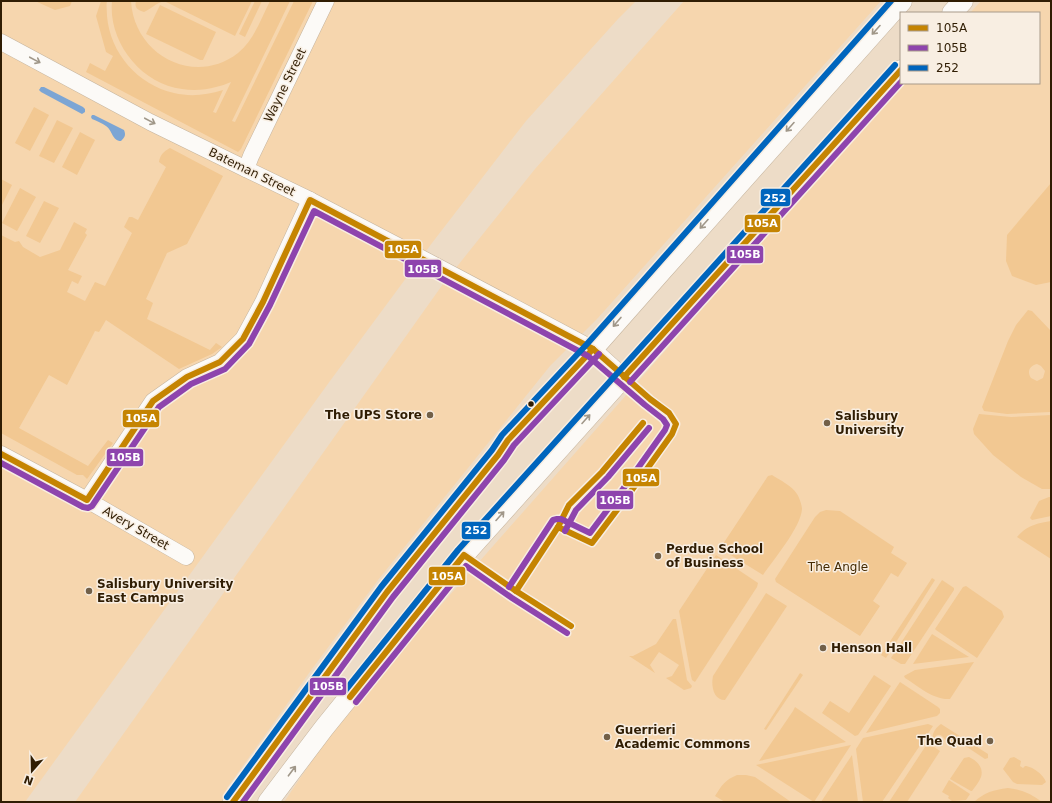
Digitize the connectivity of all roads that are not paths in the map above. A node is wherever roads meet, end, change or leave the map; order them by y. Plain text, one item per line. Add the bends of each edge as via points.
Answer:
1 (326, 1) edge
2 (902, 1) edge
3 (962, 1) edge
4 (953, 12) edge
5 (1, 42) edge
6 (900, 71) edge
7 (246, 169) junction
8 (310, 200) junction
9 (593, 349) junction
10 (624, 376) junction
11 (1, 454) edge
12 (87, 500) junction
13 (186, 557) dead end
14 (288, 727) junction
15 (233, 802) edge
16 (250, 802) edge
17 (268, 802) edge

1 - 7 street, Wayne Street
2 -> 9 main road
3 - 4 main road
5 -> 7 street, Bateman Street via 150,122
6 - 10 main road
7 - 8 street, Bateman Street
8 - 9 street, Bateman Street
8 - 12 street via 243,339 220,362 187,377 153,401
9 - 10 street, Bateman Street
9 - 14 main road via 508,440 387,592
17 -> 10 main road via 324,728 464,556
11 - 12 street, Avery Street
12 - 13 street, Avery Street
14 - 15 main road
14 - 16 main road via 282,755

